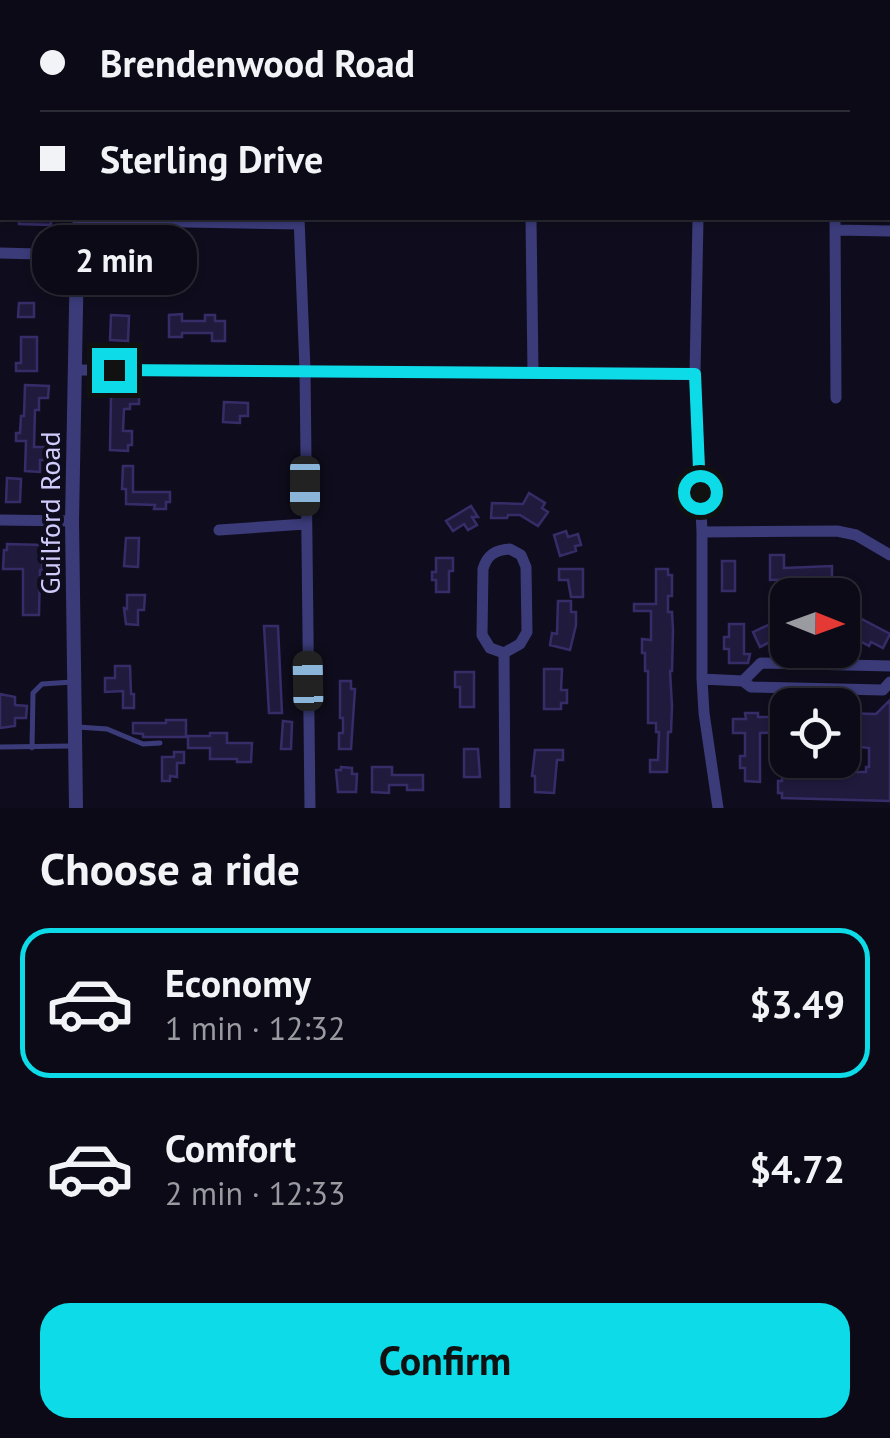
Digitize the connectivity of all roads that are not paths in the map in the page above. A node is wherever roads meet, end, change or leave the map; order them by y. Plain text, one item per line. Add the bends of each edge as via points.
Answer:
1 (80, 220) edge
2 (190, 220) edge
3 (531, 220) edge
4 (698, 220) edge
5 (299, 221) edge
6 (836, 224) edge
7 (890, 231) edge
8 (0, 253) edge
9 (76, 255) junction
10 (76, 370) junction
11 (305, 370) junction
12 (533, 372) junction
13 (695, 374) junction
14 (836, 398) dead end
15 (0, 520) edge
16 (72, 521) junction
17 (306, 524) junction
18 (219, 530) dead end
19 (702, 532) junction
20 (890, 555) edge
21 (504, 654) junction
22 (890, 666) edge
23 (702, 680) junction
24 (743, 681) junction
25 (75, 682) junction
26 (890, 682) edge
27 (75, 727) junction
28 (160, 743) dead end
29 (0, 746) edge
30 (75, 746) junction
31 (32, 748) junction
32 (76, 808) edge
33 (310, 808) edge
34 (505, 808) edge
35 (718, 808) edge

1 - 9 street, Guilford Road
2 - 5 street
3 - 12 street
4 - 13 street
5 - 11 street
6 - 7 street
6 - 14 street
8 - 9 street
9 - 10 street, Guilford Road
10 - 11 street
10 - 16 street, Guilford Road
11 - 12 street
11 - 17 street
12 - 13 street
13 - 19 street
15 - 16 street
16 - 25 street, Guilford Road
17 - 18 street
17 - 33 street
19 - 20 street via 837,531
19 - 23 street
21 - 21 street via 527,632 526,567 510,549 493,552 483,568 482,635
21 - 34 street
22 - 24 street via 761,663
23 - 24 street
23 - 35 street
24 - 26 street via 751,687 882,690
25 - 27 street, Guilford Road
25 - 31 lane via 42,684 33,693
27 - 28 lane
27 - 30 street, Guilford Road
29 - 31 lane
30 - 31 lane
30 - 32 street, Guilford Road

